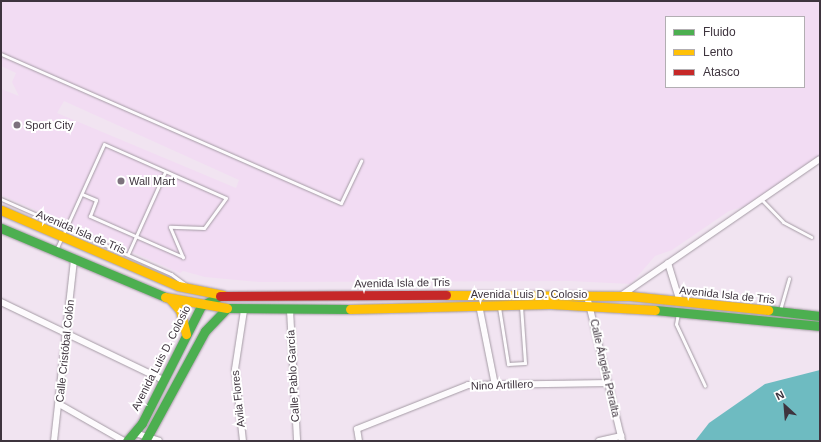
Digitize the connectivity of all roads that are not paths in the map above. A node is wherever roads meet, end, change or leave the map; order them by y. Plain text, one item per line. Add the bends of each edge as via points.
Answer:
1 (1, 54) edge
2 (820, 158) edge
3 (361, 161) dead end
4 (165, 172) junction
5 (82, 194) junction
6 (1, 199) edge
7 (762, 200) junction
8 (1, 210) edge
9 (1, 228) edge
10 (66, 228) junction
11 (136, 236) junction
12 (62, 237) junction
13 (812, 237) dead end
14 (55, 252) junction
15 (128, 254) junction
16 (74, 260) junction
17 (668, 263) junction
18 (789, 278) dead end
19 (192, 290) junction
20 (223, 295) junction
21 (587, 296) junction
22 (621, 296) junction
23 (170, 299) junction
24 (1, 302) edge
25 (680, 302) junction
26 (479, 305) junction
27 (498, 305) junction
28 (520, 305) junction
29 (201, 306) junction
30 (590, 306) junction
31 (227, 308) junction
32 (244, 310) junction
33 (290, 310) junction
34 (678, 311) junction
35 (779, 312) junction
36 (820, 316) edge
37 (820, 326) edge
38 (66, 334) junction
39 (186, 335) junction
40 (163, 380) junction
41 (608, 383) junction
42 (495, 385) junction
43 (705, 386) dead end
44 (59, 404) junction
45 (135, 433) junction
46 (147, 439) edge
47 (621, 439) edge
48 (54, 441) edge
49 (124, 441) edge
50 (127, 441) edge
51 (159, 441) edge
52 (243, 441) edge
53 (296, 441) edge
54 (359, 441) edge
55 (599, 441) edge

1 - 3 lane via 341,203
2 - 7 street
4 - 5 lane via 104,144
4 - 11 lane
4 - 11 lane via 226,198 204,228 170,227 183,257
5 - 10 lane
5 - 11 lane via 96,200 90,216
6 - 10 lane
7 - 13 lane via 783,222
7 - 17 street
8 - 12 main road, Avenida Isla de Tris
9 - 14 main road
10 - 12 lane
10 - 15 lane
11 - 15 lane
12 - 14 lane
12 - 19 main road, Avenida Isla de Tris
14 - 16 main road
15 - 19 lane via 171,274
16 - 23 main road
16 - 38 street, Calle Cristóbal Colón
17 - 22 street
17 - 25 street
18 - 35 lane
19 - 20 main road, Avenida Isla de Tris
20 - 21 main road, Avenida Isla de Tris
20 - 29 main road, Avenida Luis D. Colosio
21 - 22 main road, Avenida Isla de Tris
21 - 30 street, Calle Ángela Peralta
22 - 25 main road, Avenida Isla de Tris
23 - 29 main road
23 - 39 main road via 180,310
24 - 38 street
25 - 35 main road, Avenida Isla de Tris
26 - 27 main road, Avenida Luis D. Colosio
26 - 33 main road, Avenida Luis D. Colosio
26 - 42 street
27 - 28 main road, Avenida Luis D. Colosio
27 - 28 lane via 508,364 525,363
28 - 30 main road, Avenida Luis D. Colosio
29 - 31 main road
29 - 39 main road, Avenida Luis D. Colosio
30 - 34 main road, Avenida Luis D. Colosio
30 - 41 street, Calle Ángela Peralta
31 - 32 main road, Avenida Luis D. Colosio
31 - 46 main road via 205,331
32 - 33 main road, Avenida Luis D. Colosio
32 - 52 street, Avila Flores via 235,369
33 - 53 street, Calle Pablo García
34 - 37 main road, Avenida Luis D. Colosio
34 - 43 lane via 676,324
35 - 36 main road, Avenida Isla de Tris
38 - 40 street
38 - 44 street, Calle Cristóbal Colón
39 - 40 main road, Avenida Luis D. Colosio
40 - 45 main road, Avenida Luis D. Colosio
41 - 42 street, Nino Artillero
41 - 47 street, Calle Ángela Peralta
42 - 54 street, Nino Artillero via 468,385 357,429
44 - 48 street, Calle Cristóbal Colón
44 - 49 street
45 - 46 street
45 - 50 main road, Avenida Luis D. Colosio
46 - 51 street
47 - 55 street

